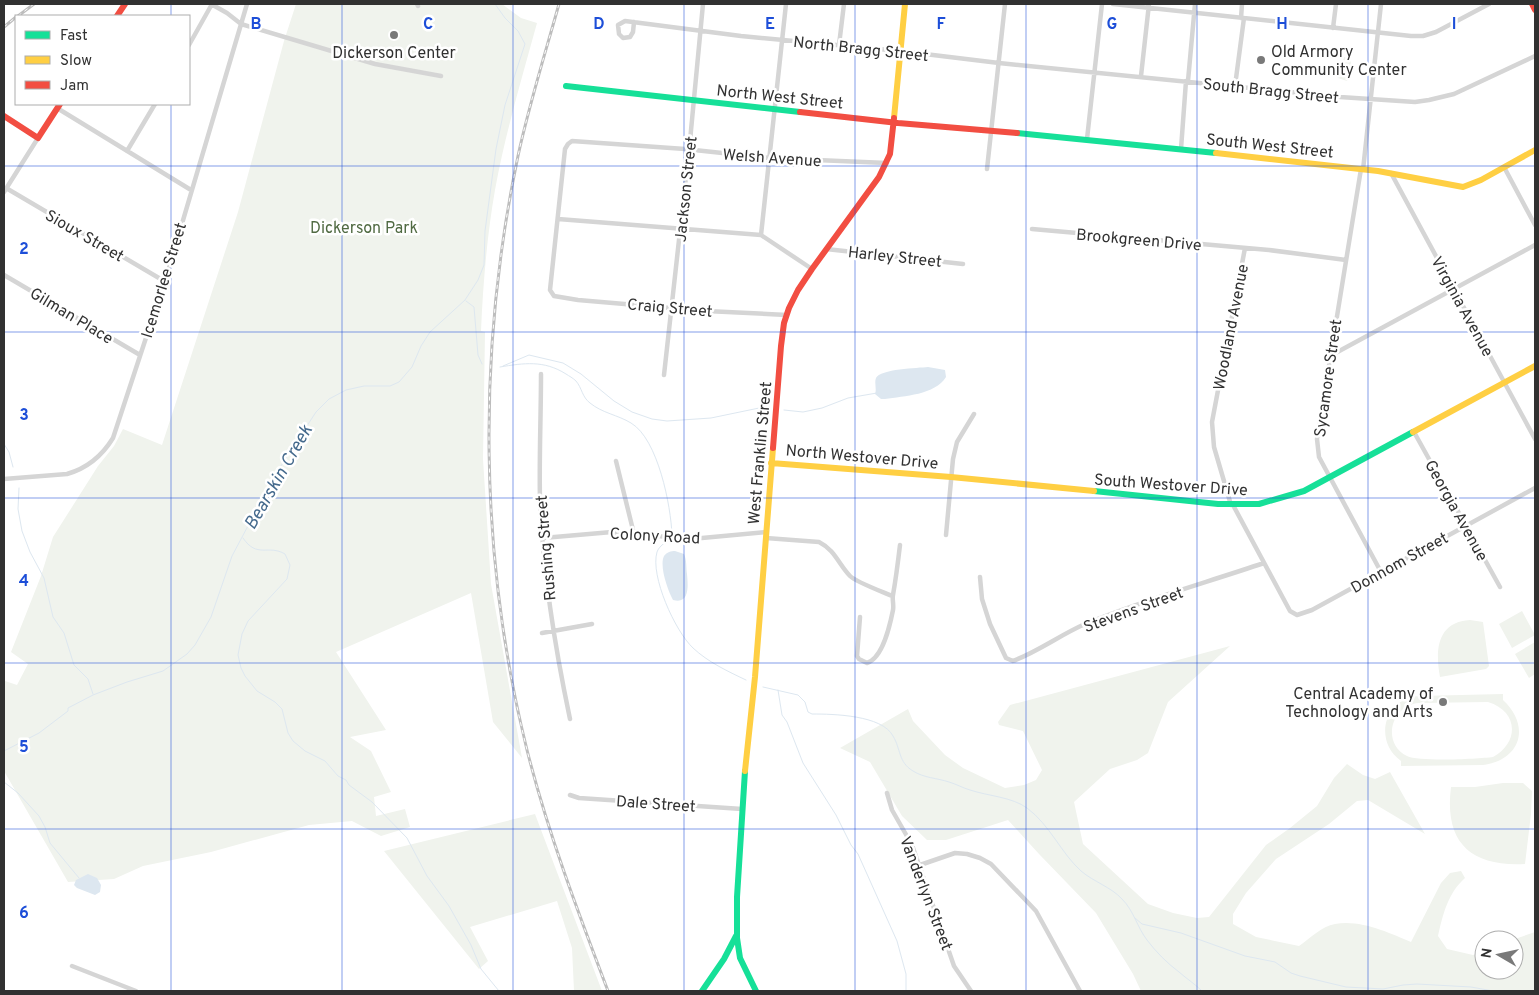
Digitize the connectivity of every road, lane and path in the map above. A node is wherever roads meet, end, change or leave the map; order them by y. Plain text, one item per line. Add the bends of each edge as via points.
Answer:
1 (125, 4) edge
2 (212, 4) edge
3 (247, 4) edge
4 (703, 4) edge
5 (786, 4) edge
6 (844, 4) edge
7 (905, 4) edge
8 (1006, 4) edge
9 (1102, 4) edge
10 (1113, 4) edge
11 (1195, 4) edge
12 (1242, 4) edge
13 (1336, 4) edge
14 (1381, 4) edge
15 (1490, 4) edge
16 (1532, 4) edge
17 (1148, 6) edge
18 (1535, 10) edge
19 (1194, 13) junction
20 (118, 15) edge
21 (1242, 18) junction
22 (634, 22) junction
23 (241, 24) junction
24 (1333, 28) junction
25 (700, 30) junction
26 (1377, 33) junction
27 (782, 40) junction
28 (190, 43) edge
29 (839, 45) junction
30 (900, 51) junction
31 (1535, 56) edge
32 (999, 63) junction
33 (1093, 71) junction
34 (441, 76) dead end
35 (1140, 76) junction
36 (1187, 81) junction
37 (566, 86) dead end
38 (1235, 86) junction
39 (1370, 99) junction
40 (694, 100) junction
41 (153, 105) edge
42 (59, 106) edge
43 (775, 109) junction
44 (4, 116) edge
45 (893, 122) junction
46 (991, 131) junction
47 (38, 138) junction
48 (1087, 139) junction
49 (1181, 149) junction
50 (689, 150) junction
51 (1535, 150) edge
52 (127, 151) junction
53 (770, 158) junction
54 (887, 163) junction
55 (1504, 167) junction
56 (987, 168) dead end
57 (1362, 170) junction
58 (1391, 173) junction
59 (5, 190) edge
60 (192, 190) junction
61 (558, 218) junction
62 (1535, 225) edge
63 (680, 229) junction
64 (1032, 229) dead end
65 (761, 235) junction
66 (1535, 245) edge
67 (1245, 248) junction
68 (826, 249) junction
69 (1346, 260) junction
70 (963, 264) dead end
71 (812, 269) junction
72 (4, 275) edge
73 (164, 282) junction
74 (1454, 289) junction
75 (671, 308) junction
76 (787, 315) junction
77 (140, 355) junction
78 (1329, 356) junction
79 (1535, 366) edge
80 (541, 374) dead end
81 (664, 375) dead end
82 (1504, 382) junction
83 (974, 414) dead end
84 (1414, 432) junction
85 (1535, 439) edge
86 (616, 461) dead end
87 (771, 462) junction
88 (951, 477) junction
89 (1329, 477) junction
90 (4, 479) edge
91 (1535, 488) edge
92 (1232, 505) junction
93 (1466, 526) junction
94 (634, 534) junction
95 (766, 535) junction
96 (946, 535) dead end
97 (543, 538) junction
98 (900, 545) dead end
99 (1264, 563) junction
100 (1381, 572) junction
101 (980, 577) dead end
102 (1275, 584) joint
103 (1500, 587) dead end
104 (892, 596) junction
105 (860, 617) dead end
106 (592, 624) dead end
107 (554, 631) junction
108 (542, 633) dead end
109 (570, 719) dead end
110 (887, 793) dead end
111 (570, 795) dead end
112 (742, 809) junction
113 (920, 865) junction
114 (737, 935) junction
115 (72, 966) dead end
116 (136, 991) edge
117 (702, 991) edge
118 (756, 991) edge
119 (971, 991) edge
120 (1080, 991) edge

1 - 20 street
2 - 23 street
2 - 28 street
3 - 23 street, Icemorlee Street
4 - 25 street, Jackson Street
5 - 27 street
6 - 29 street
7 - 30 street, West Franklin Street
8 - 32 street
9 - 33 street
10 - 17 street
11 - 19 street
12 - 21 street
13 - 24 street
14 - 26 street, Sycamore Street
15 - 26 street via 1423,36
16 - 18 street
17 - 19 street
17 - 35 street
19 - 21 street
19 - 36 street
21 - 24 street
21 - 38 street
22 - 22 street via 620,23 617,30 623,38 630,37
22 - 25 street, North Bragg Street
23 - 34 street via 375,64
23 - 60 street, Icemorlee Street
24 - 26 street
25 - 27 street, North Bragg Street
25 - 40 street, Jackson Street
26 - 39 street, Sycamore Street
27 - 29 street, North Bragg Street
27 - 43 street
29 - 30 street, North Bragg Street
30 - 32 street, North Bragg Street
30 - 45 street, West Franklin Street
31 - 39 street, South Bragg Street via 1454,94 1414,102
32 - 33 street, South Bragg Street
32 - 46 street
33 - 35 street, South Bragg Street
33 - 48 street
35 - 36 street, South Bragg Street
36 - 38 street, South Bragg Street
36 - 49 street
37 - 40 street, North West Street
38 - 39 street, South Bragg Street
39 - 57 street, Sycamore Street
40 - 43 street, North West Street
40 - 50 street, Jackson Street
41 - 52 street
42 - 47 street
42 - 52 street
43 - 45 street, North West Street
43 - 53 street
44 - 47 street
45 - 46 street, North West Street
45 - 54 street, West Franklin Street
46 - 48 street, South West Street
46 - 56 street
47 - 59 street
48 - 49 street, South West Street
49 - 57 street, South West Street
50 - 53 street, Welsh Avenue
50 - 61 street, Welsh Avenue via 572,141 565,149
50 - 63 street, Jackson Street
51 - 55 street, South West Street
52 - 60 street
53 - 54 street, Welsh Avenue
53 - 65 street
54 - 68 street, West Franklin Street
55 - 58 street, South West Street via 1467,187
55 - 62 street
57 - 58 street, South West Street
57 - 69 street, Sycamore Street
58 - 74 street, Virginia Avenue
59 - 73 street, Sioux Street
60 - 73 street, Icemorlee Street
61 - 63 street
61 - 75 street, Craig Street via 550,290 554,296
63 - 65 street
63 - 75 street, Jackson Street
64 - 67 street, Brookgreen Drive
65 - 71 street
66 - 74 street
67 - 69 street, Woodland Avenue
67 - 92 street, Woodland Avenue via 1212,422 1214,447
68 - 70 street, Harley Street
68 - 71 street, West Franklin Street
69 - 78 street, Sycamore Street
71 - 76 street, West Franklin Street
72 - 77 street, Gilman Place
73 - 77 street, Icemorlee Street
74 - 78 street
74 - 82 street, Virginia Avenue
75 - 76 street, Craig Street
75 - 81 street, Jackson Street
76 - 87 street, West Franklin Street via 781,346
77 - 90 street, Icemorlee Street via 118,427 95,460 68,474
78 - 89 street, Sycamore Street via 1317,439 1319,457
79 - 82 street, South Westover Drive
80 - 97 street, Rushing Street
82 - 84 street, South Westover Drive
82 - 85 street, Virginia Avenue
83 - 88 street via 957,442
84 - 89 street, South Westover Drive
84 - 93 street, Georgia Avenue
86 - 94 street
87 - 88 street, North Westover Drive
87 - 95 street, West Franklin Street
88 - 92 street, South Westover Drive
88 - 96 street
89 - 92 street, South Westover Drive via 1304,491 1270,501
89 - 100 street, Sycamore Street
91 - 93 street, Donnom Street
92 - 99 street, Woodland Avenue
93 - 100 street, Donnom Street
93 - 103 street, Georgia Avenue
94 - 95 street, Colony Road via 702,538
94 - 97 street, Colony Road via 612,532
95 - 104 street, Colony Road via 819,542 827,546 851,578
95 - 112 street, West Franklin Street
97 - 107 street, Rushing Street
98 - 104 street
99 - 101 street, Stevens Street via 1111,614 1014,661 1006,658 990,624 982,599
99 - 102 street, Woodland Avenue
100 - 102 street, Donnom Street via 1297,615 1290,611
104 - 105 street via 893,609 883,646 867,663 857,656
106 - 107 street
107 - 108 street
107 - 109 street, Rushing Street
110 - 113 street, Vanderlyn Street via 892,810
111 - 112 street, Dale Street
112 - 114 street, West Franklin Street
113 - 119 street, Vanderlyn Street via 954,966
113 - 120 street via 955,853 980,858 990,864 1036,911
114 - 117 street
114 - 118 street, West Franklin Street via 740,958
115 - 116 street

